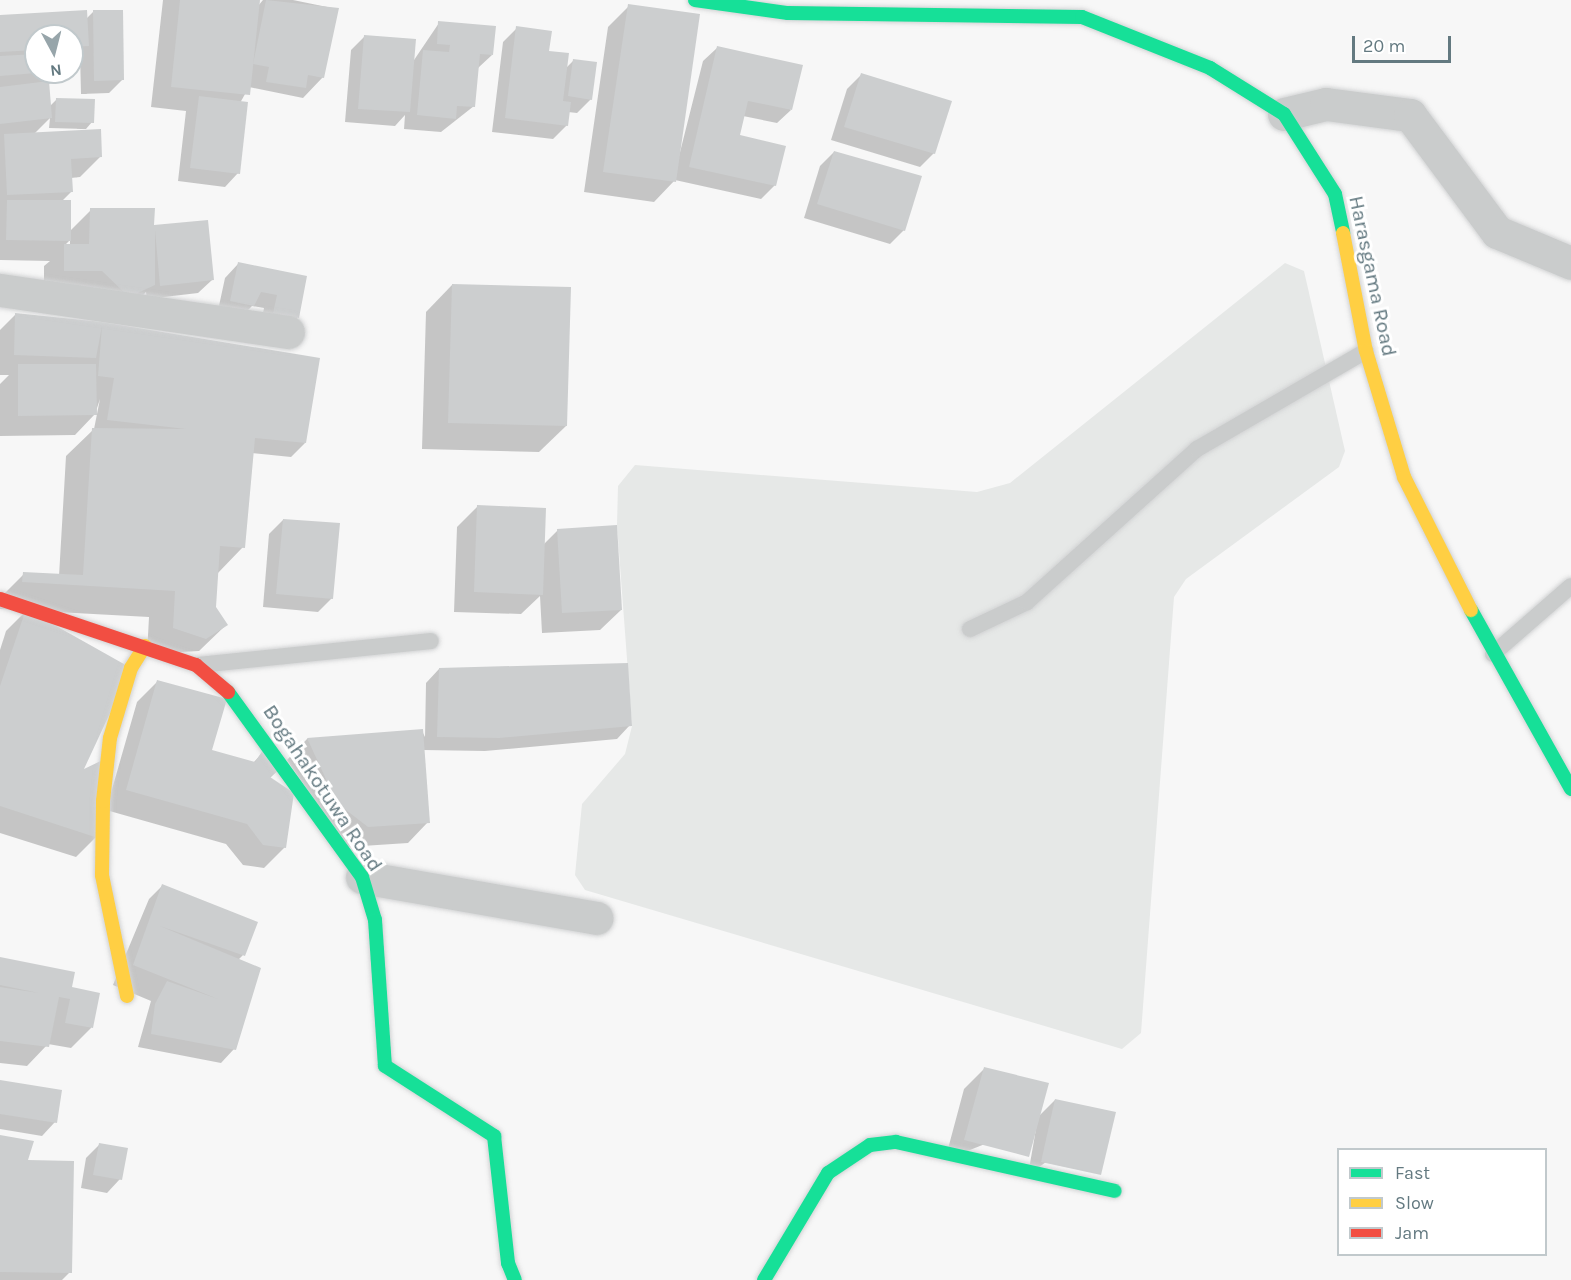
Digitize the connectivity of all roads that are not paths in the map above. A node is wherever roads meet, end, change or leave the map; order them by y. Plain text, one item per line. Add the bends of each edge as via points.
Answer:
1 (695, 0) edge
2 (792, 6) edge
3 (1284, 114) junction
4 (1571, 263) edge
5 (0, 290) edge
6 (288, 332) dead end
7 (1366, 351) junction
8 (1571, 586) edge
9 (0, 599) edge
10 (970, 629) dead end
11 (431, 641) dead end
12 (146, 646) junction
13 (1493, 654) junction
14 (196, 665) junction
15 (1571, 789) edge
16 (362, 877) junction
17 (596, 918) dead end
18 (127, 996) dead end
19 (1115, 1191) dead end
20 (515, 1280) edge
21 (764, 1280) edge

1 - 2 street, Harasgama Road
2 - 3 street, Harasgama Road via 1082,17 1210,68
3 - 4 street via 1326,104 1410,115 1497,232
3 - 7 street, Harasgama Road via 1335,194
5 - 6 street
7 - 10 lane via 1197,449 1042,589
7 - 13 street, Harasgama Road via 1404,477
8 - 13 lane
9 - 12 street, Bogahakotuwa Road
11 - 14 lane
12 - 14 street, Bogahakotuwa Road
12 - 18 street via 131,668 110,738 103,801 102,875
13 - 15 street, Harasgama Road
14 - 16 street, Bogahakotuwa Road via 239,701
16 - 17 street
16 - 20 street, Bogahakotuwa Road via 375,920 385,1065 494,1136 508,1263
19 - 21 street via 896,1142 870,1145 828,1173

